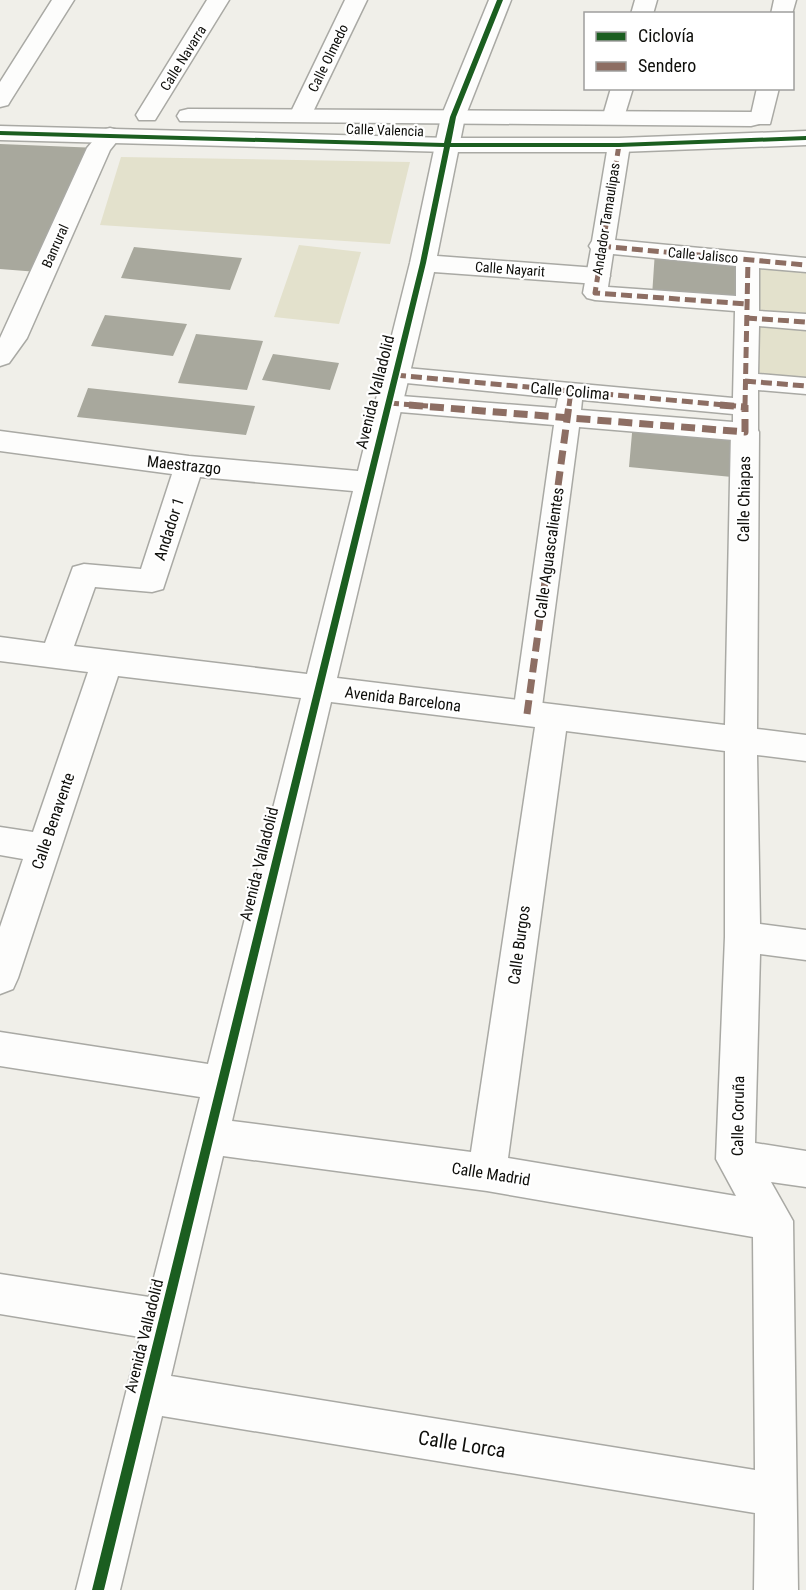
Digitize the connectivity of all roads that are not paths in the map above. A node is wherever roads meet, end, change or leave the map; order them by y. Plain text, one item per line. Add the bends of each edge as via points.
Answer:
1 (63, 0) edge
2 (218, 0) edge
3 (356, 0) edge
4 (500, 0) edge
5 (621, 90) edge
6 (768, 90) edge
7 (0, 100) edge
8 (0, 114) edge
9 (147, 115) junction
10 (300, 116) junction
11 (453, 117) junction
12 (614, 119) junction
13 (762, 119) junction
14 (806, 119) edge
15 (0, 133) edge
16 (110, 135) junction
17 (806, 138) edge
18 (449, 145) junction
19 (619, 146) junction
20 (600, 246) junction
21 (748, 259) junction
22 (423, 262) junction
23 (806, 265) edge
24 (596, 284) junction
25 (747, 311) junction
26 (806, 322) edge
27 (0, 357) edge
28 (395, 375) junction
29 (745, 381) junction
30 (806, 386) edge
31 (571, 391) junction
32 (388, 403) junction
33 (567, 417) junction
34 (745, 419) junction
35 (0, 441) edge
36 (189, 466) junction
37 (369, 482) junction
38 (0, 649) edge
39 (55, 657) junction
40 (106, 663) junction
41 (318, 689) junction
42 (539, 716) junction
43 (741, 740) junction
44 (806, 748) edge
45 (0, 841) edge
46 (44, 848) junction
47 (743, 937) junction
48 (806, 945) edge
49 (0, 978) edge
50 (0, 1049) edge
51 (221, 1083) junction
52 (208, 1136) junction
53 (735, 1160) junction
54 (806, 1169) edge
55 (487, 1173) junction
56 (773, 1221) junction
57 (0, 1294) edge
58 (164, 1320) junction
59 (146, 1393) junction
60 (777, 1494) junction
61 (98, 1590) edge
62 (776, 1590) edge

1 - 7 street
2 - 9 street, Calle Navarra
3 - 10 street, Calle Olmedo
4 - 11 street, Avenida Valladolid
5 - 12 street
6 - 13 street
8 - 9 street, Calle Valencia
9 - 10 street, Calle Valencia
10 - 11 street, Calle Valencia
11 - 12 street, Calle Valencia
11 - 18 street, Avenida Valladolid
12 - 13 street, Calle Valencia
13 - 14 street, Calle Valencia
15 - 16 street, Calle Valencia
16 - 18 street, Calle Valencia
16 - 27 street, Banrural via 99,148 14,338
17 - 19 street, Calle Valencia
18 - 19 street, Calle Valencia
18 - 22 street, Avenida Valladolid
19 - 20 street, Andador Tamaulipas
20 - 21 street, Calle Jalisco
20 - 24 street, Andador Tamaulipas
21 - 23 street, Calle Jalisco
21 - 25 street, Calle Chiapas
22 - 24 street, Calle Nayarit
22 - 28 street, Avenida Valladolid
24 - 25 street, Calle Nayarit
25 - 26 street, Calle Nayarit
25 - 29 street, Calle Chiapas
28 - 31 street, Calle Colima
28 - 32 street, Avenida Valladolid
29 - 30 street
29 - 34 street, Calle Chiapas
31 - 33 street, Calle Aguascalientes
31 - 34 street, Calle Colima
32 - 33 street
32 - 37 street, Avenida Valladolid
33 - 34 street
33 - 42 street, Calle Aguascalientes
34 - 43 street, Calle Chiapas
35 - 36 street, Maestrazgo
36 - 37 street, Maestrazgo
36 - 39 street, Andador 1 via 152,581 84,575
37 - 41 street, Avenida Valladolid
38 - 39 street, Avenida Barcelona
39 - 40 street, Avenida Barcelona
40 - 41 street, Avenida Barcelona
40 - 46 street, Calle Benavente
41 - 42 street, Avenida Barcelona
41 - 51 street, Avenida Valladolid
42 - 43 street, Avenida Barcelona
42 - 55 street, Calle Burgos
43 - 44 street, Avenida Barcelona
43 - 47 street, Calle Coruña
45 - 46 street
46 - 49 street, Calle Benavente
47 - 48 street
47 - 53 street, Calle Coruña
50 - 51 street
51 - 52 street, Avenida Valladolid
52 - 55 street, Calle Madrid
52 - 58 street, Avenida Valladolid
53 - 54 street
53 - 56 street, Calle Coruña
55 - 56 street, Calle Madrid
56 - 60 street
57 - 58 street
58 - 59 street, Avenida Valladolid
59 - 60 street, Calle Lorca
59 - 61 street, Avenida Valladolid
60 - 62 street

